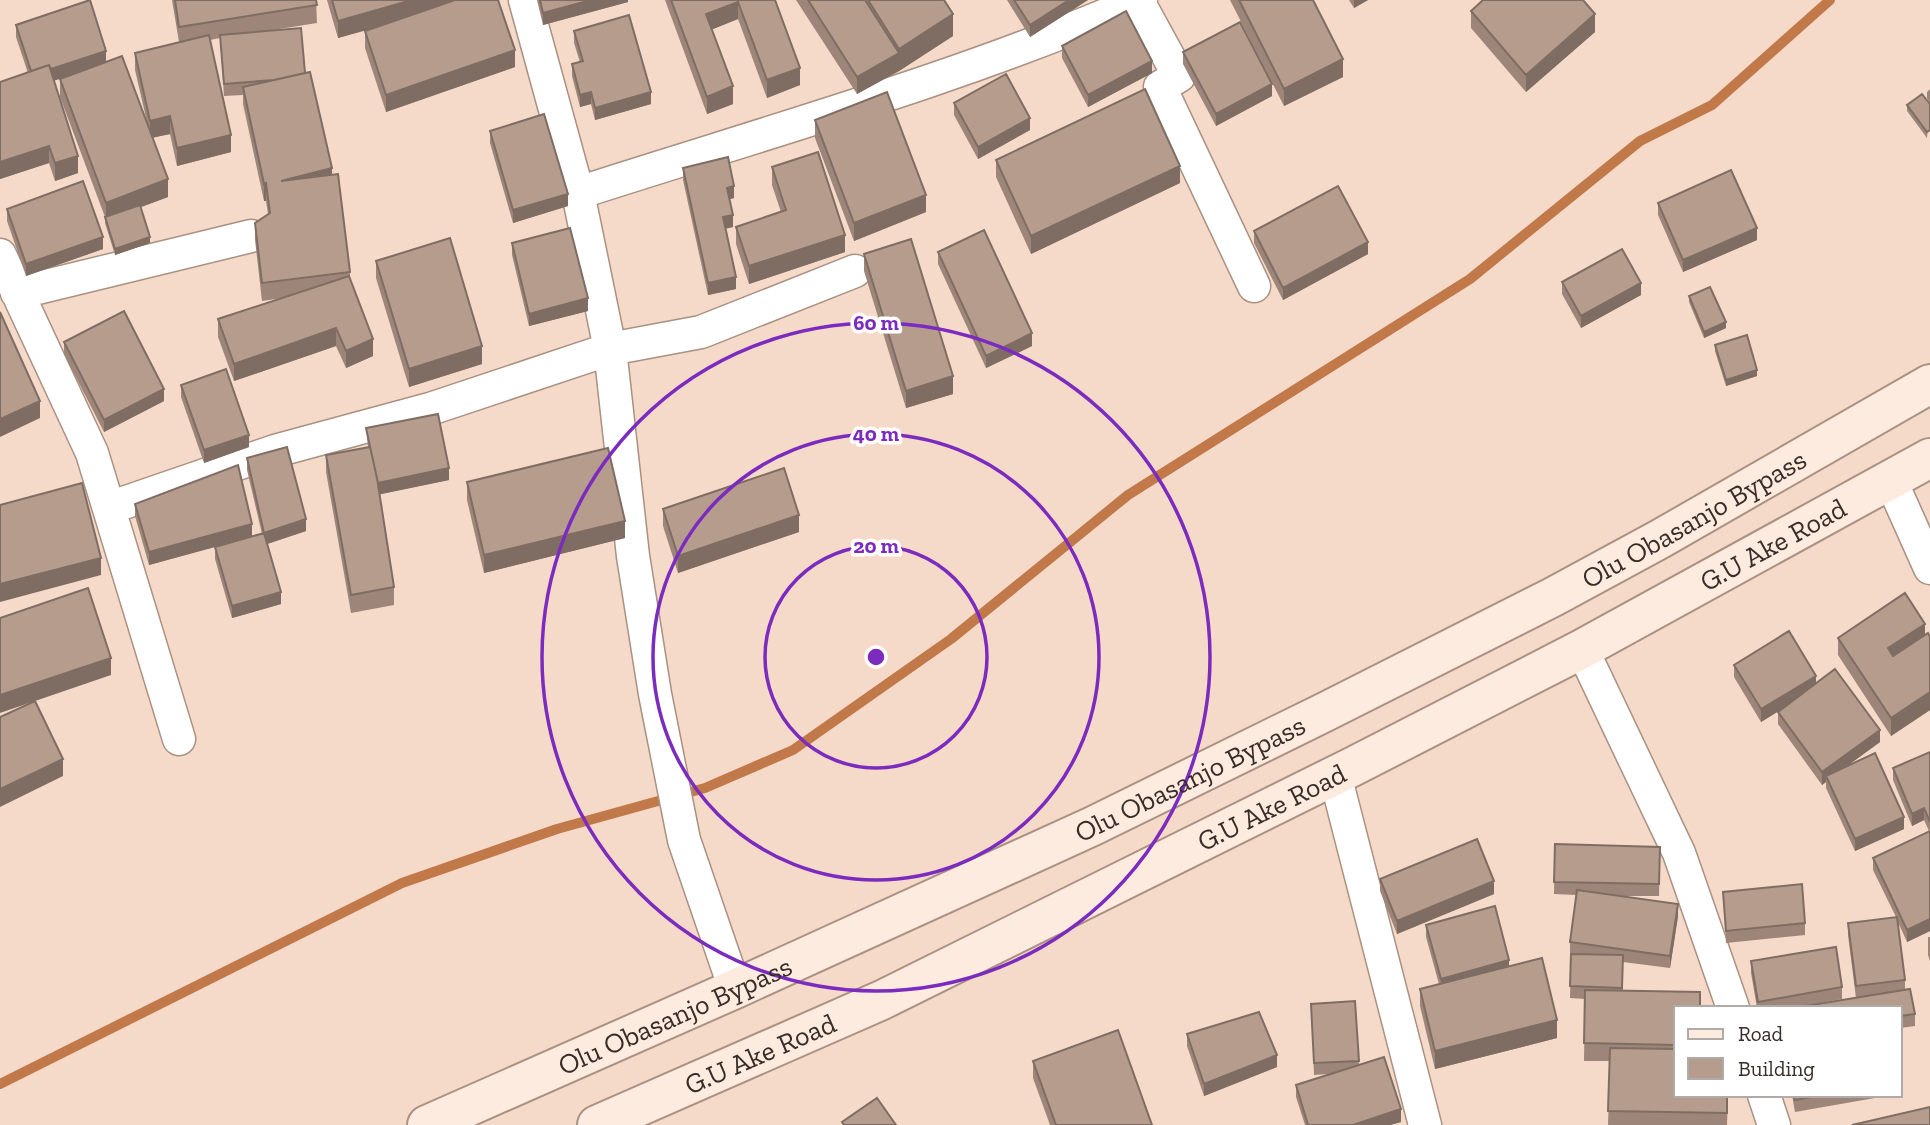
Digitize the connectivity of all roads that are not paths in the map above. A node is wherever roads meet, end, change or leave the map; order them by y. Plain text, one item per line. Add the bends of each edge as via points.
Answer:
1 (525, 0) edge
2 (1139, 1) edge
3 (578, 193) junction
4 (251, 236) dead end
5 (856, 271) dead end
6 (6, 272) edge
7 (1254, 286) dead end
8 (610, 349) junction
9 (1930, 384) edge
10 (1930, 458) edge
11 (1891, 481) junction
12 (109, 508) junction
13 (1930, 568) edge
14 (1582, 649) junction
15 (179, 738) dead end
16 (1335, 775) junction
17 (735, 989) junction
18 (1732, 1006) edge
19 (1765, 1097) edge
20 (426, 1125) edge
21 (597, 1125) edge
22 (1425, 1125) edge
23 (1774, 1125) edge

1 - 3 street
2 - 3 street via 889,94
2 - 7 street via 1179,76 1160,87
3 - 8 street
4 - 6 street
5 - 8 street via 701,332
6 - 12 street via 92,453
8 - 12 street via 430,409 275,451
8 - 17 street via 633,556 655,694 684,840
9 - 17 main road, Olu Obasanjo Bypass via 1553,597 1094,825
10 - 11 main road, G.U Ake Road
11 - 13 street
11 - 14 main road, G.U Ake Road
12 - 15 street
14 - 16 main road, G.U Ake Road
14 - 18 street via 1679,853
16 - 21 main road, G.U Ake Road via 882,1000
16 - 22 street
17 - 20 main road, Olu Obasanjo Bypass
19 - 23 street

